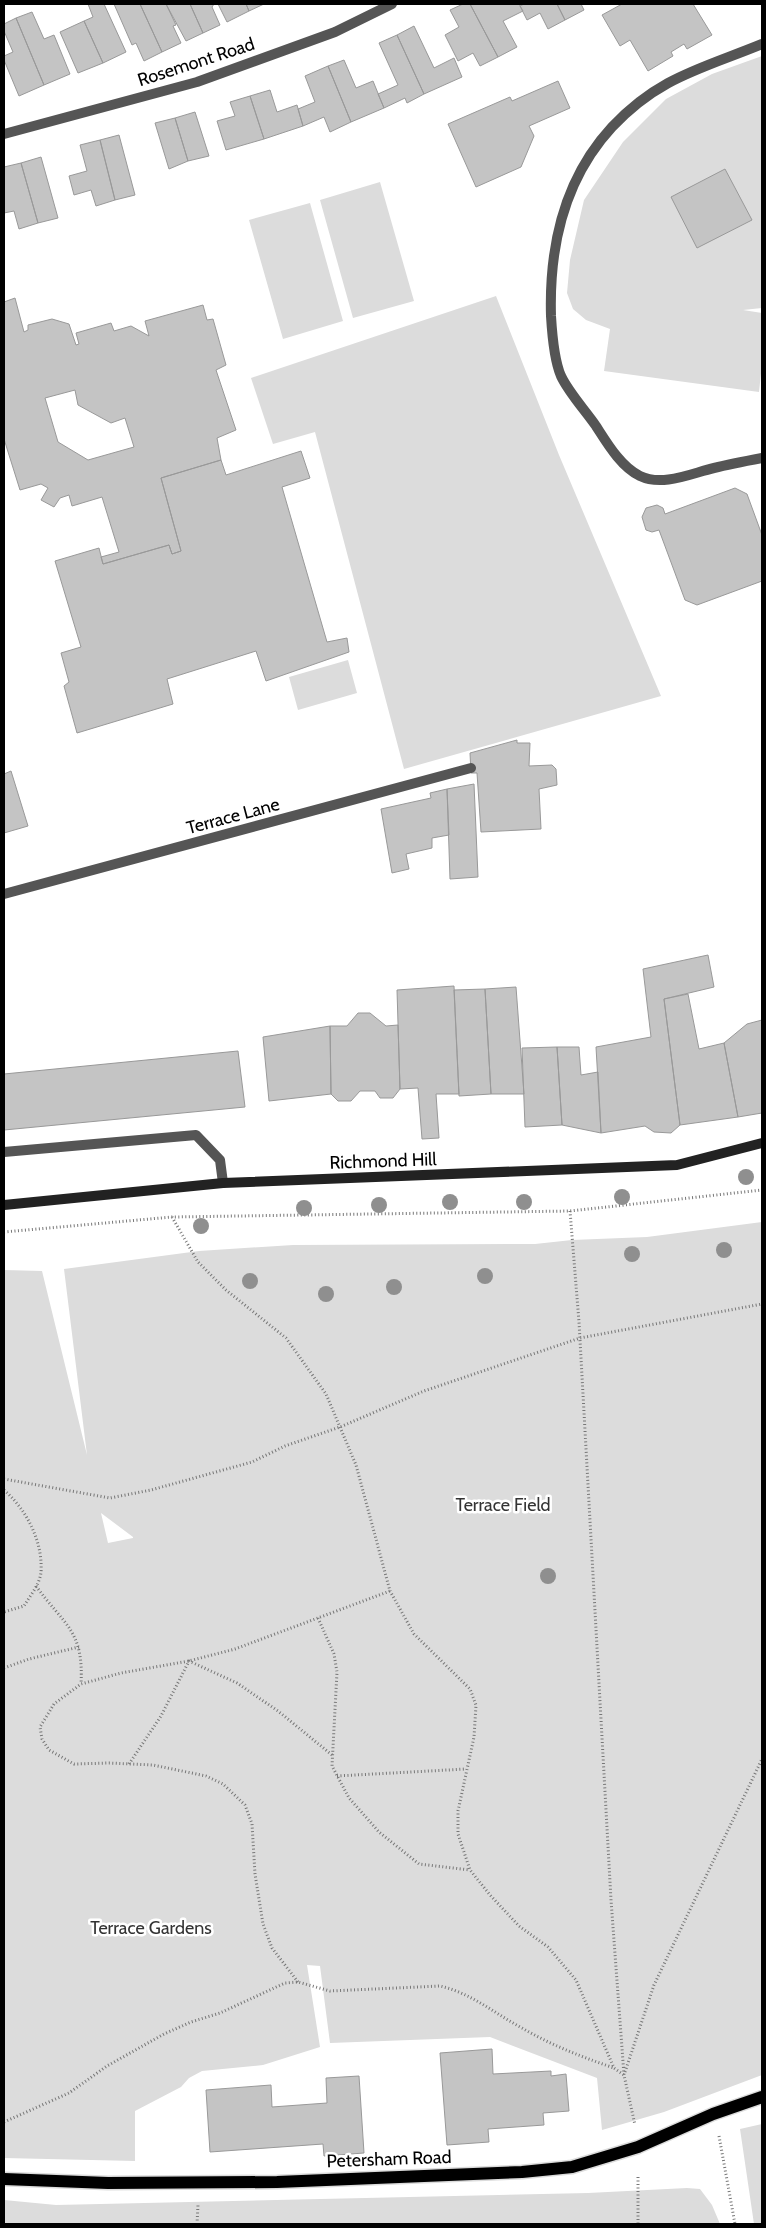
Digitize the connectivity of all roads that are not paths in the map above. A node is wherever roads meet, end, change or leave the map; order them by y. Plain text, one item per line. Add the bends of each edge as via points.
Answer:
1 (392, 4) edge
2 (762, 44) edge
3 (4, 134) edge
4 (762, 458) edge
5 (471, 768) dead end
6 (4, 894) edge
7 (762, 1143) edge
8 (4, 1152) edge
9 (224, 1183) junction
10 (4, 1205) edge
11 (762, 2097) edge
12 (4, 2179) edge

1 - 3 street, Rosemont Road via 336,32 197,82
2 - 4 street via 708,63 647,94 606,134 585,161 569,194 554,250 551,301 552,333 561,375 613,451 641,476 658,480 677,479
5 - 6 street, Terrace Lane
7 - 9 main road, Richmond Hill via 677,1165
8 - 9 street via 196,1135 220,1160
9 - 10 main road, Richmond Hill
11 - 12 main road, Petersham Road via 595,2162 545,2170 277,2182

